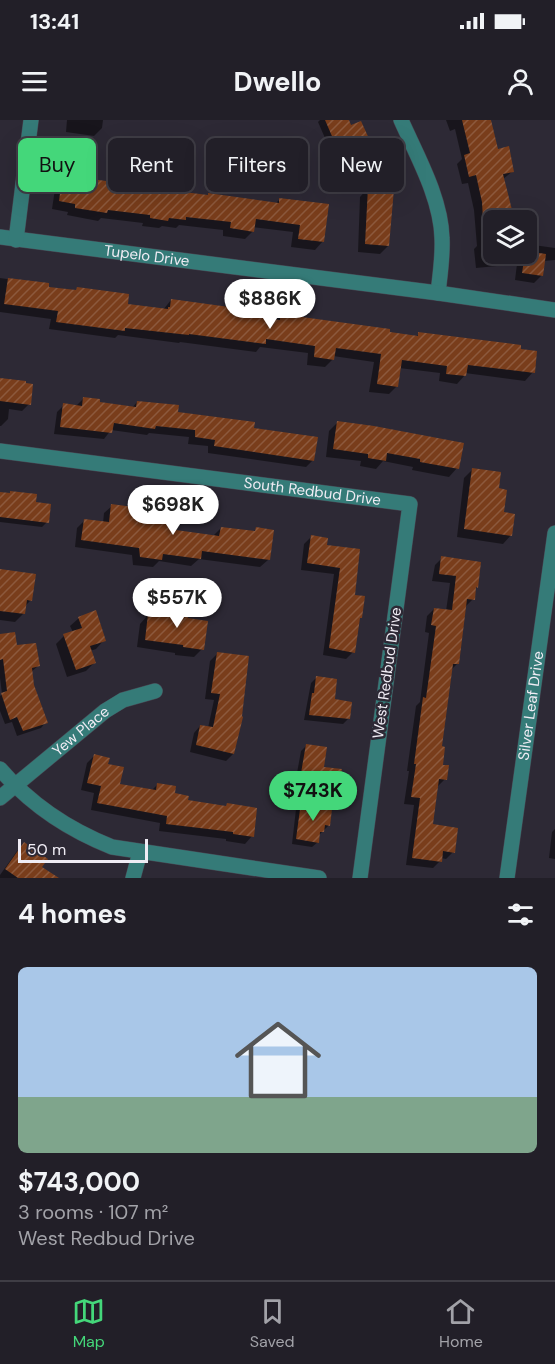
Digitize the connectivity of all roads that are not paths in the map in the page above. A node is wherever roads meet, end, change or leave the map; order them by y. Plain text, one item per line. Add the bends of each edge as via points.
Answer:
1 (31, 120) edge
2 (401, 120) edge
3 (0, 237) edge
4 (16, 240) junction
5 (438, 293) junction
6 (555, 310) edge
7 (0, 451) edge
8 (410, 504) joint
9 (555, 533) edge
10 (548, 646) edge
11 (155, 691) dead end
12 (0, 769) edge
13 (15, 786) junction
14 (0, 798) edge
15 (140, 852) junction
16 (133, 878) edge
17 (319, 878) edge
18 (360, 878) edge
19 (507, 878) edge

1 - 4 street
2 - 5 street via 439,212 442,237
3 - 4 street, Tupelo Drive
4 - 5 street, Tupelo Drive
5 - 6 street, Tupelo Drive
7 - 8 street, South Redbud Drive
8 - 18 street, West Redbud Drive
9 - 10 street, Silver Leaf Drive
10 - 19 street, Silver Leaf Drive
11 - 13 street, Yew Place via 123,700 105,711
12 - 13 street
13 - 14 street, Yew Place
13 - 15 street via 83,835 112,848
15 - 16 street
15 - 17 street

